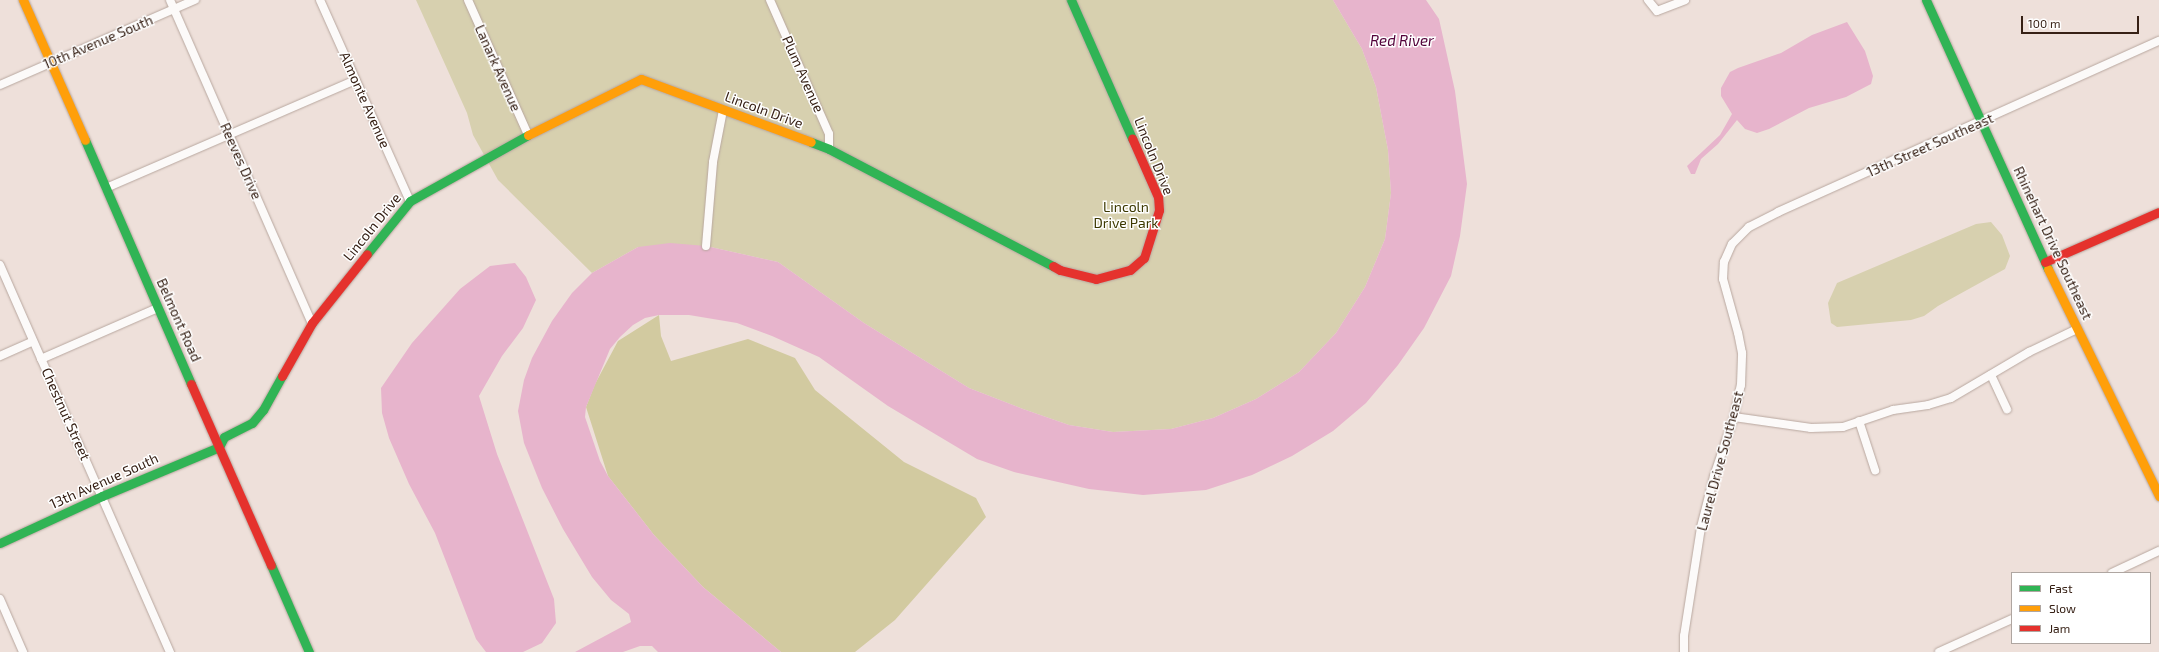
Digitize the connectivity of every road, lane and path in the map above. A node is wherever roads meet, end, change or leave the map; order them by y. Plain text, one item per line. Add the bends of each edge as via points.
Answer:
1 (22, 0) edge
2 (170, 0) edge
3 (196, 0) edge
4 (320, 0) edge
5 (468, 0) edge
6 (770, 0) edge
7 (1071, 0) edge
8 (1648, 0) edge
9 (1685, 0) edge
10 (1926, 0) edge
11 (174, 9) junction
12 (2159, 42) edge
13 (50, 63) junction
14 (356, 80) junction
15 (0, 85) edge
16 (723, 110) junction
17 (1982, 122) junction
18 (230, 135) junction
19 (528, 135) junction
20 (829, 149) junction
21 (106, 188) junction
22 (410, 201) junction
23 (2159, 212) edge
24 (706, 246) dead end
25 (2045, 262) junction
26 (0, 264) edge
27 (1722, 270) joint
28 (158, 308) junction
29 (312, 323) junction
30 (2077, 329) junction
31 (33, 341) junction
32 (0, 356) edge
33 (41, 358) junction
34 (1991, 375) junction
35 (2007, 409) dead end
36 (1734, 417) junction
37 (1859, 421) junction
38 (219, 447) junction
39 (1875, 470) dead end
40 (102, 496) junction
41 (2159, 496) edge
42 (0, 543) edge
43 (2159, 551) edge
44 (2114, 572) edge
45 (0, 599) edge
46 (2011, 619) edge
47 (23, 652) edge
48 (170, 652) edge
49 (309, 652) edge
50 (1684, 652) edge
51 (1939, 652) edge

1 - 13 street, Belmont Road
2 - 11 street, Reeves Drive
3 - 11 street, 10th Avenue South
4 - 14 street, Almonte Avenue
5 - 19 street, Lanark Avenue
6 - 20 street, Plum Avenue via 829,134
7 - 20 street, Lincoln Drive via 1158,197 1159,210 1144,258 1130,270 1096,279 1060,270
8 - 9 street via 1657,11
10 - 17 street, Rhinehart Drive Southeast
11 - 13 street, 10th Avenue South
11 - 18 street, Reeves Drive
12 - 17 street, 13th Street Southeast
13 - 15 street, 10th Avenue South
13 - 21 street, Belmont Road
14 - 18 street
14 - 22 street, Almonte Avenue
16 - 19 street, Lincoln Drive via 641,79
16 - 20 street, Lincoln Drive
16 - 24 street via 713,162
17 - 25 street, Rhinehart Drive Southeast
17 - 27 street, 13th Street Southeast via 1751,225 1732,244
18 - 21 street
18 - 29 street, Reeves Drive
19 - 22 street, Lincoln Drive
21 - 28 street, Belmont Road
22 - 29 street, Lincoln Drive
23 - 25 street
25 - 30 street, Rhinehart Drive Southeast
26 - 31 street, Chestnut Street
27 - 36 street, Laurel Drive Southeast via 1742,353 1741,385
28 - 33 street
28 - 38 street, Belmont Road
29 - 38 street, Lincoln Drive via 263,410 252,423 224,437
30 - 34 street via 2029,352
30 - 41 street, Rhinehart Drive Southeast
31 - 32 street
31 - 33 street, Chestnut Street
33 - 40 street, Chestnut Street
34 - 35 street
34 - 37 street via 1951,398 1893,410
36 - 37 street via 1830,429
36 - 50 street, Laurel Drive Southeast via 1714,476 1701,527 1684,636
37 - 39 street
38 - 40 street, 13th Avenue South
38 - 49 street, Belmont Road
40 - 42 street, 13th Avenue South
40 - 48 street, Chestnut Street
43 - 44 street
45 - 47 street
46 - 51 street

